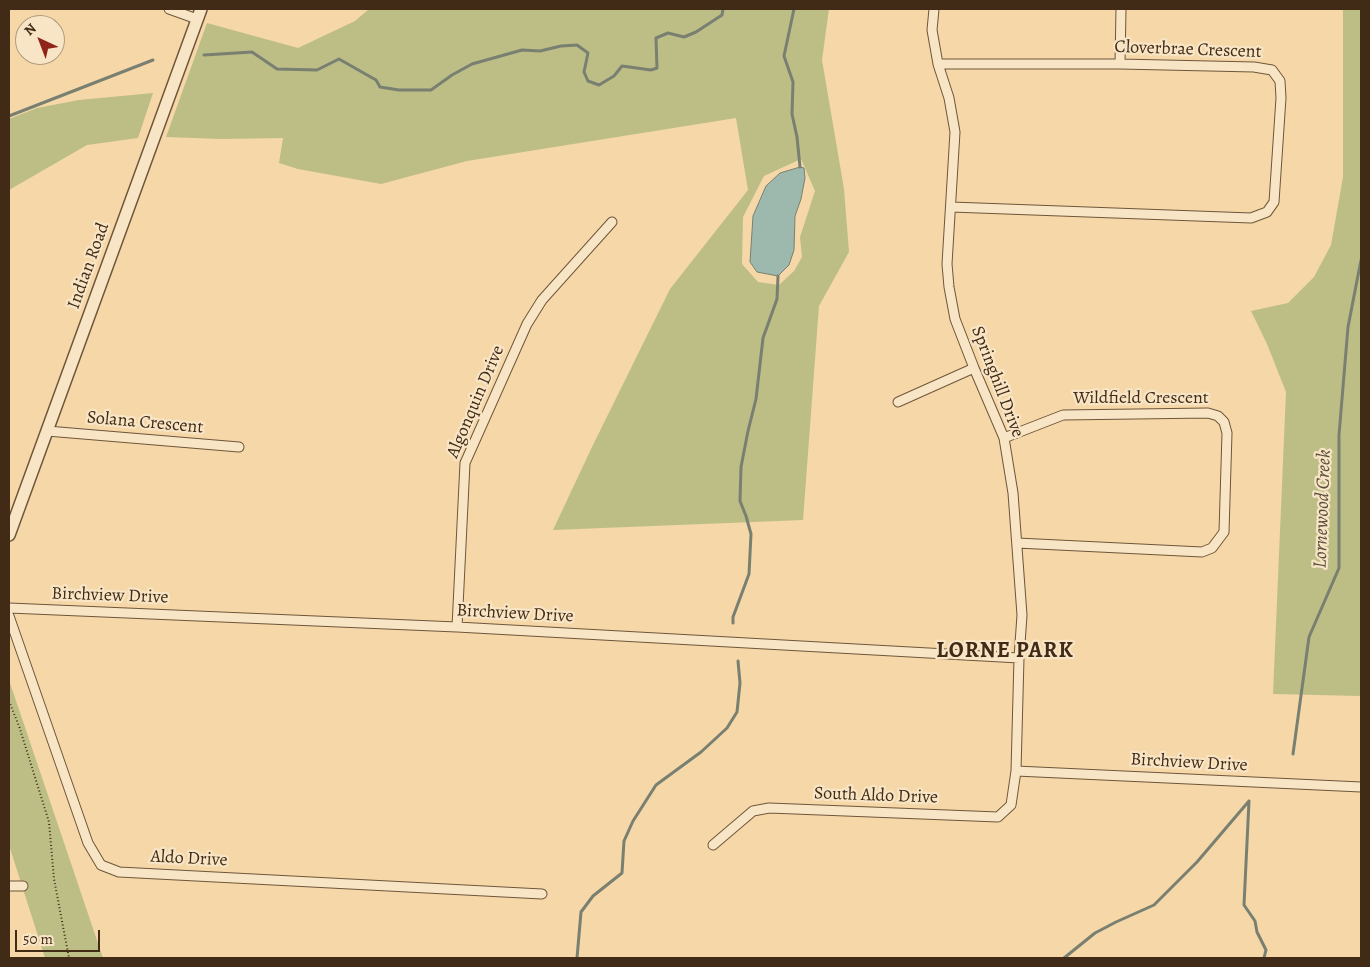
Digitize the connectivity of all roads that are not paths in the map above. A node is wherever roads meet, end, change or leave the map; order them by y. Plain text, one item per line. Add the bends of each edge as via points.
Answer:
1 (169, 9) edge
2 (934, 9) edge
3 (1121, 9) edge
4 (199, 14) edge
5 (938, 64) junction
6 (1120, 64) junction
7 (951, 207) junction
8 (612, 222) dead end
9 (974, 368) junction
10 (898, 402) dead end
11 (47, 431) junction
12 (1004, 438) junction
13 (239, 447) dead end
14 (9, 535) edge
15 (1017, 543) junction
16 (9, 608) edge
17 (9, 616) edge
18 (457, 627) junction
19 (1019, 658) junction
20 (1016, 771) junction
21 (1361, 787) edge
22 (713, 846) dead end
23 (9, 886) edge
24 (23, 886) dead end
25 (542, 894) dead end

1 - 4 street
2 - 5 street, Springhill Drive via 932,30
3 - 6 street
4 - 11 street, Indian Road
5 - 6 street, Cloverbrae Crescent
5 - 7 street, Springhill Drive via 955,132
6 - 7 street, Cloverbrae Crescent via 1272,70 1280,81 1281,98 1274,202 1267,212 1251,218
7 - 9 street, Springhill Drive via 947,264 949,287 955,319
8 - 18 street, Algonquin Drive via 542,300 527,324 465,463
9 - 10 street
9 - 12 street, Springhill Drive
11 - 13 street, Solana Crescent
11 - 14 street, Indian Road
12 - 15 street, Springhill Drive
12 - 15 street, Wildfield Crescent via 1062,415 1208,413 1224,422 1227,433 1224,532 1212,548 1202,552
15 - 19 street, Springhill Drive via 1022,615
16 - 18 street, Birchview Drive
17 - 25 street, Aldo Drive via 88,843 102,865 119,872
18 - 19 street, Birchview Drive
19 - 20 street, Springhill Drive
20 - 21 street, Birchview Drive
20 - 22 street, South Aldo Drive via 1011,805 998,817 769,808 753,811
23 - 24 street

